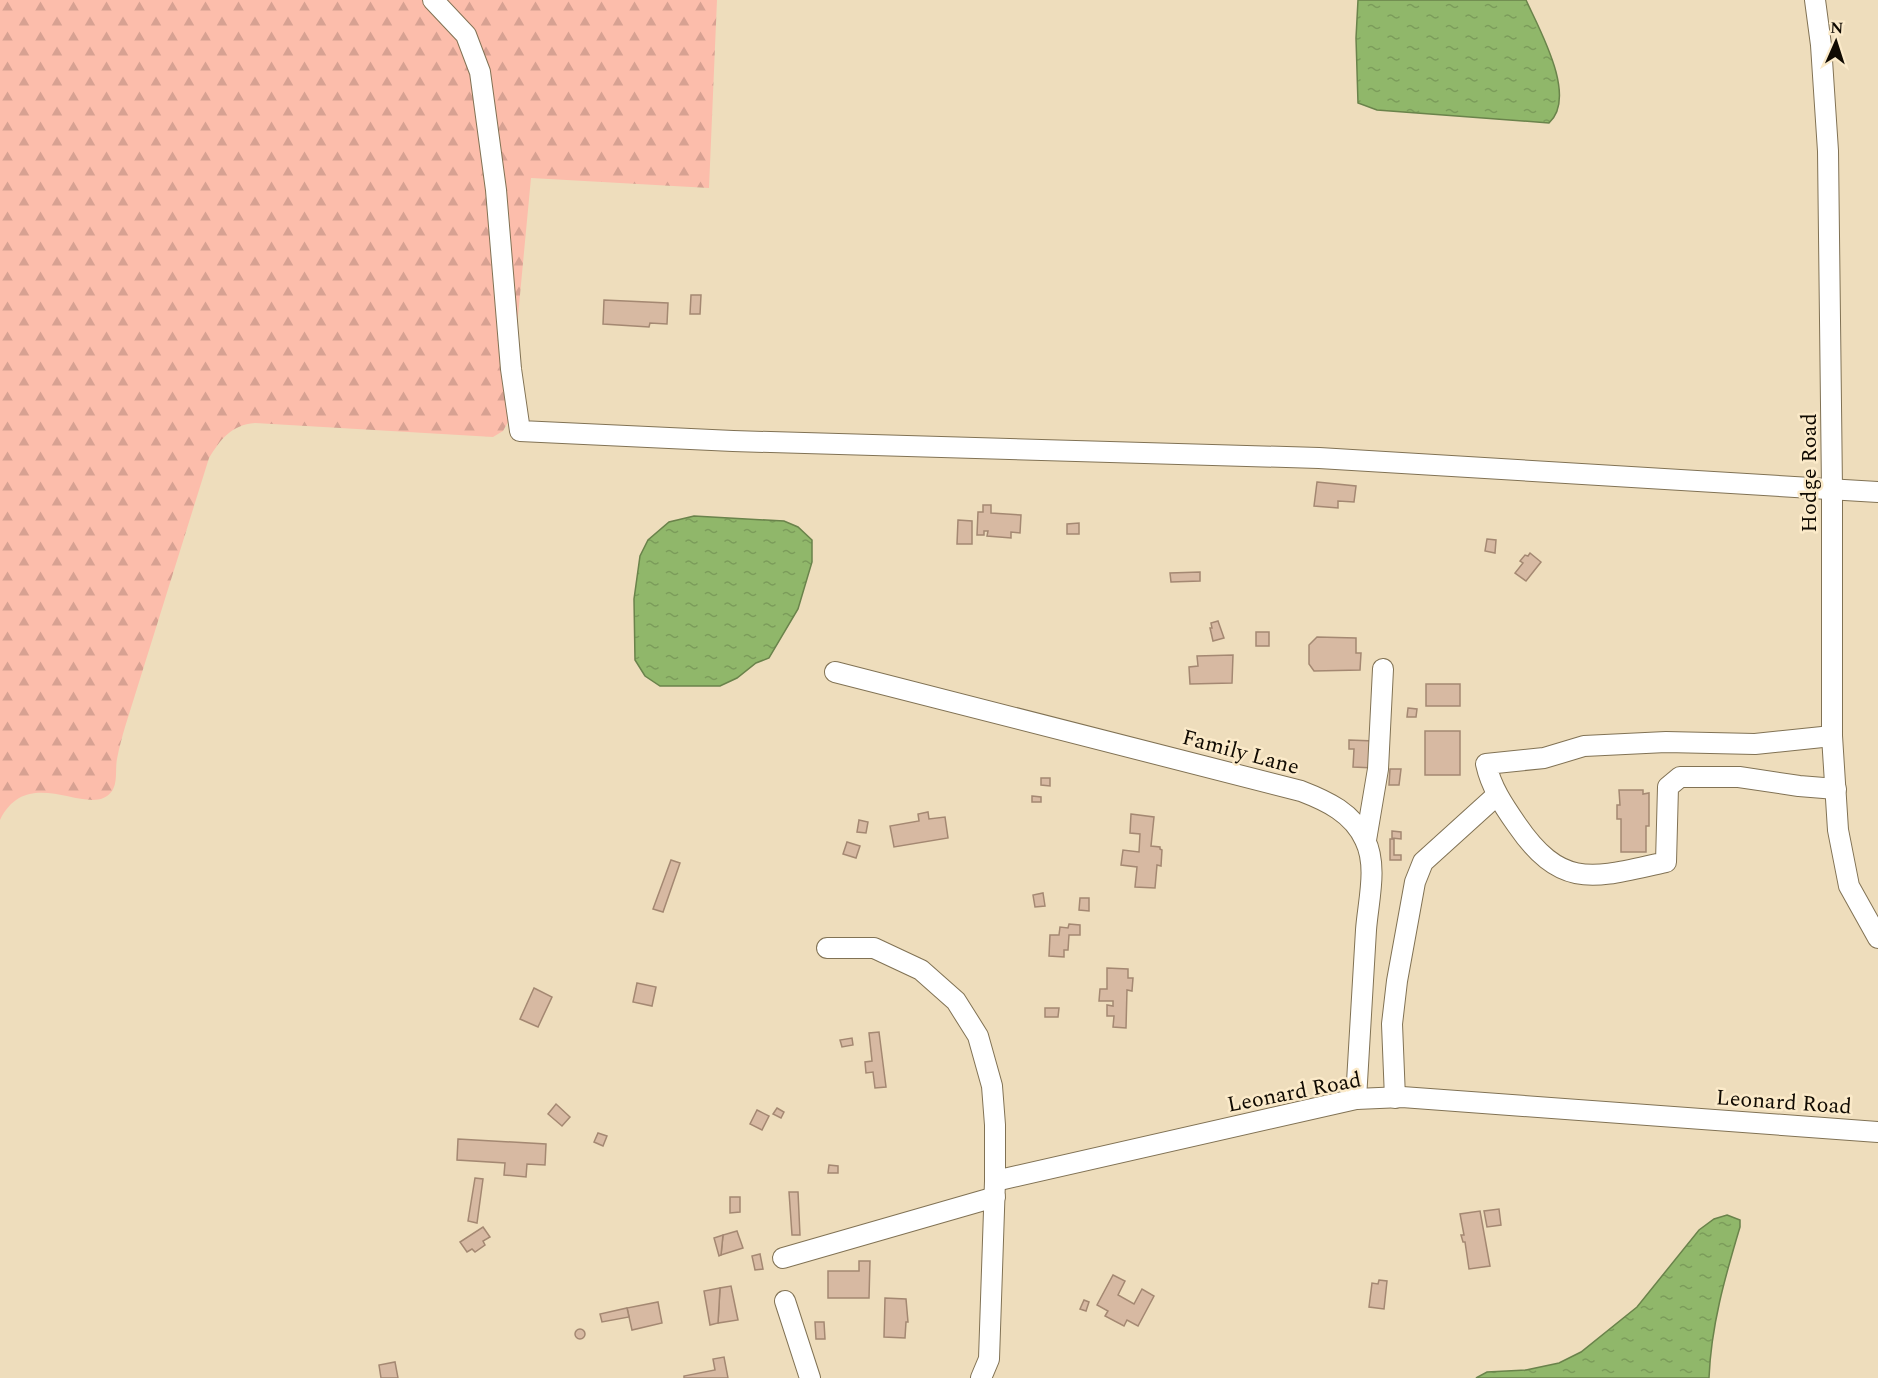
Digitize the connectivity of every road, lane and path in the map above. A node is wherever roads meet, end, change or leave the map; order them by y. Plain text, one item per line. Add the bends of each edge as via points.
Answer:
1 (433, 0) edge
2 (1815, 0) edge
3 (1832, 489) junction
4 (1878, 492) edge
5 (1383, 669) dead end
6 (835, 672) dead end
7 (1832, 736) junction
8 (1836, 789) junction
9 (1497, 795) junction
10 (1366, 840) junction
11 (1878, 938) edge
12 (827, 948) dead end
13 (1395, 1098) junction
14 (1356, 1099) junction
15 (1878, 1132) edge
16 (995, 1189) junction
17 (783, 1258) dead end
18 (785, 1301) dead end
19 (810, 1378) edge
20 (981, 1378) edge

1 - 3 street via 466,35 480,72 520,431 1319,458
2 - 3 street, Hodge Road via 1828,151
3 - 4 street
3 - 7 street, Hodge Road
5 - 10 street via 1377,768
6 - 10 street, Family Lane via 1301,791 1329,802 1351,819
7 - 8 street, Hodge Road
7 - 9 street via 1755,744 1666,742 1584,746 1544,758 1486,764
8 - 9 street via 1739,777 1680,777 1668,787 1666,862 1599,876 1578,874 1552,864 1531,846
8 - 11 street, Hodge Road via 1849,886
9 - 13 street via 1423,862 1415,882 1392,1024
10 - 14 street, Family Lane via 1372,867
12 - 16 street via 874,948 921,970 956,1001 978,1036 993,1086
13 - 14 street, Leonard Road
13 - 15 street, Leonard Road
14 - 16 street, Leonard Road
16 - 17 street, Leonard Road
16 - 20 street via 989,1359
18 - 19 street

